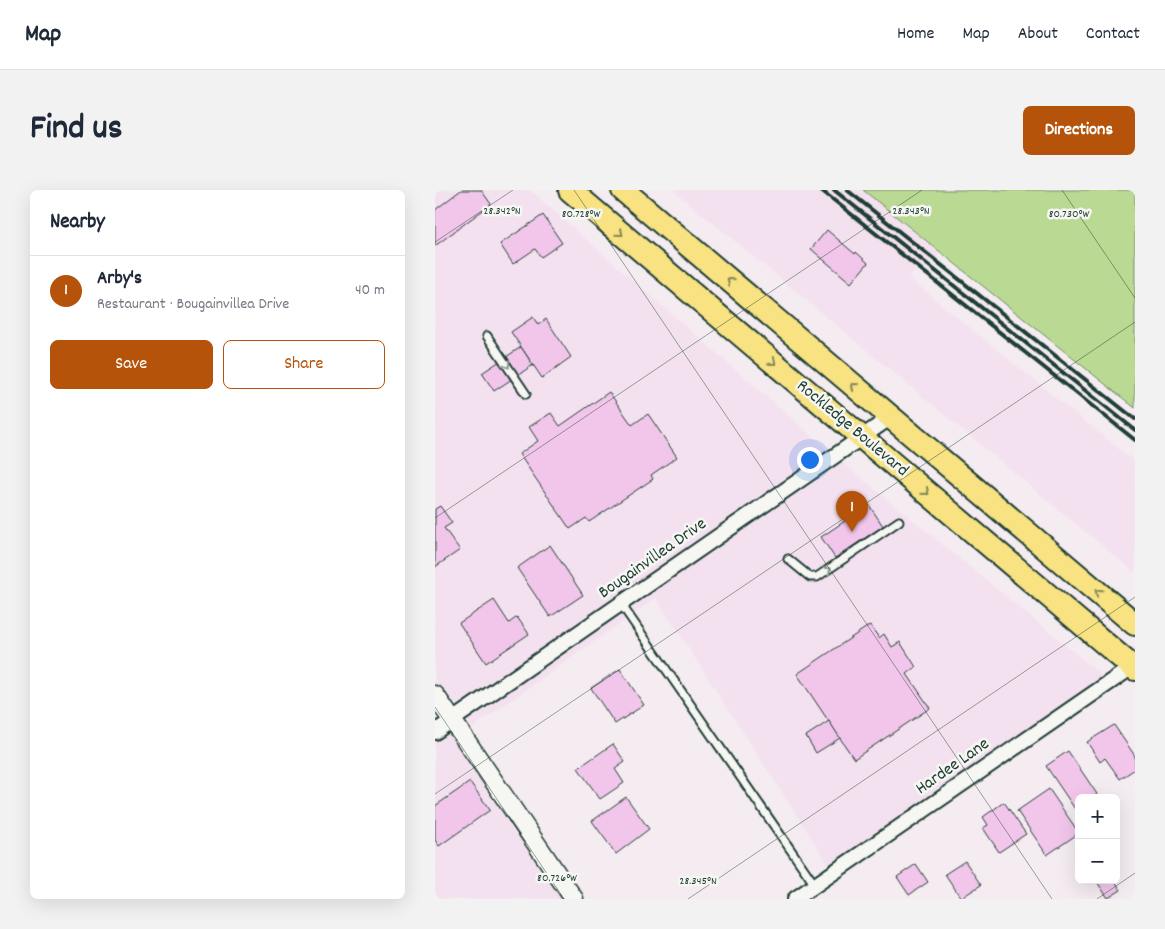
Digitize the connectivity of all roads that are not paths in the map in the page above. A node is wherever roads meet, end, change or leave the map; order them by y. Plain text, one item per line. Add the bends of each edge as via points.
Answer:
1 (570, 190) edge
2 (623, 190) edge
3 (487, 336) dead end
4 (526, 394) dead end
5 (891, 417) junction
6 (862, 438) junction
7 (899, 521) dead end
8 (788, 559) dead end
9 (621, 604) junction
10 (1135, 624) edge
11 (1134, 667) edge
12 (435, 695) edge
13 (452, 720) junction
14 (435, 732) edge
15 (815, 885) junction
16 (574, 899) edge
17 (795, 899) edge

1 -> 6 main road, Rockledge Boulevard
5 -> 2 main road, Rockledge Boulevard
3 -> 4 lane
5 - 6 street, Bougainvillea Drive
10 -> 5 main road, Rockledge Boulevard
6 - 9 street, Bougainvillea Drive
6 -> 11 main road, Rockledge Boulevard
8 -> 7 lane via 810,577 817,577
9 - 13 street, Bougainvillea Drive
9 - 15 lane
11 - 15 street, Hardee Lane
12 - 13 street
13 - 14 street, Bougainvillea Drive
13 - 16 street
15 - 17 street, Hardee Lane

